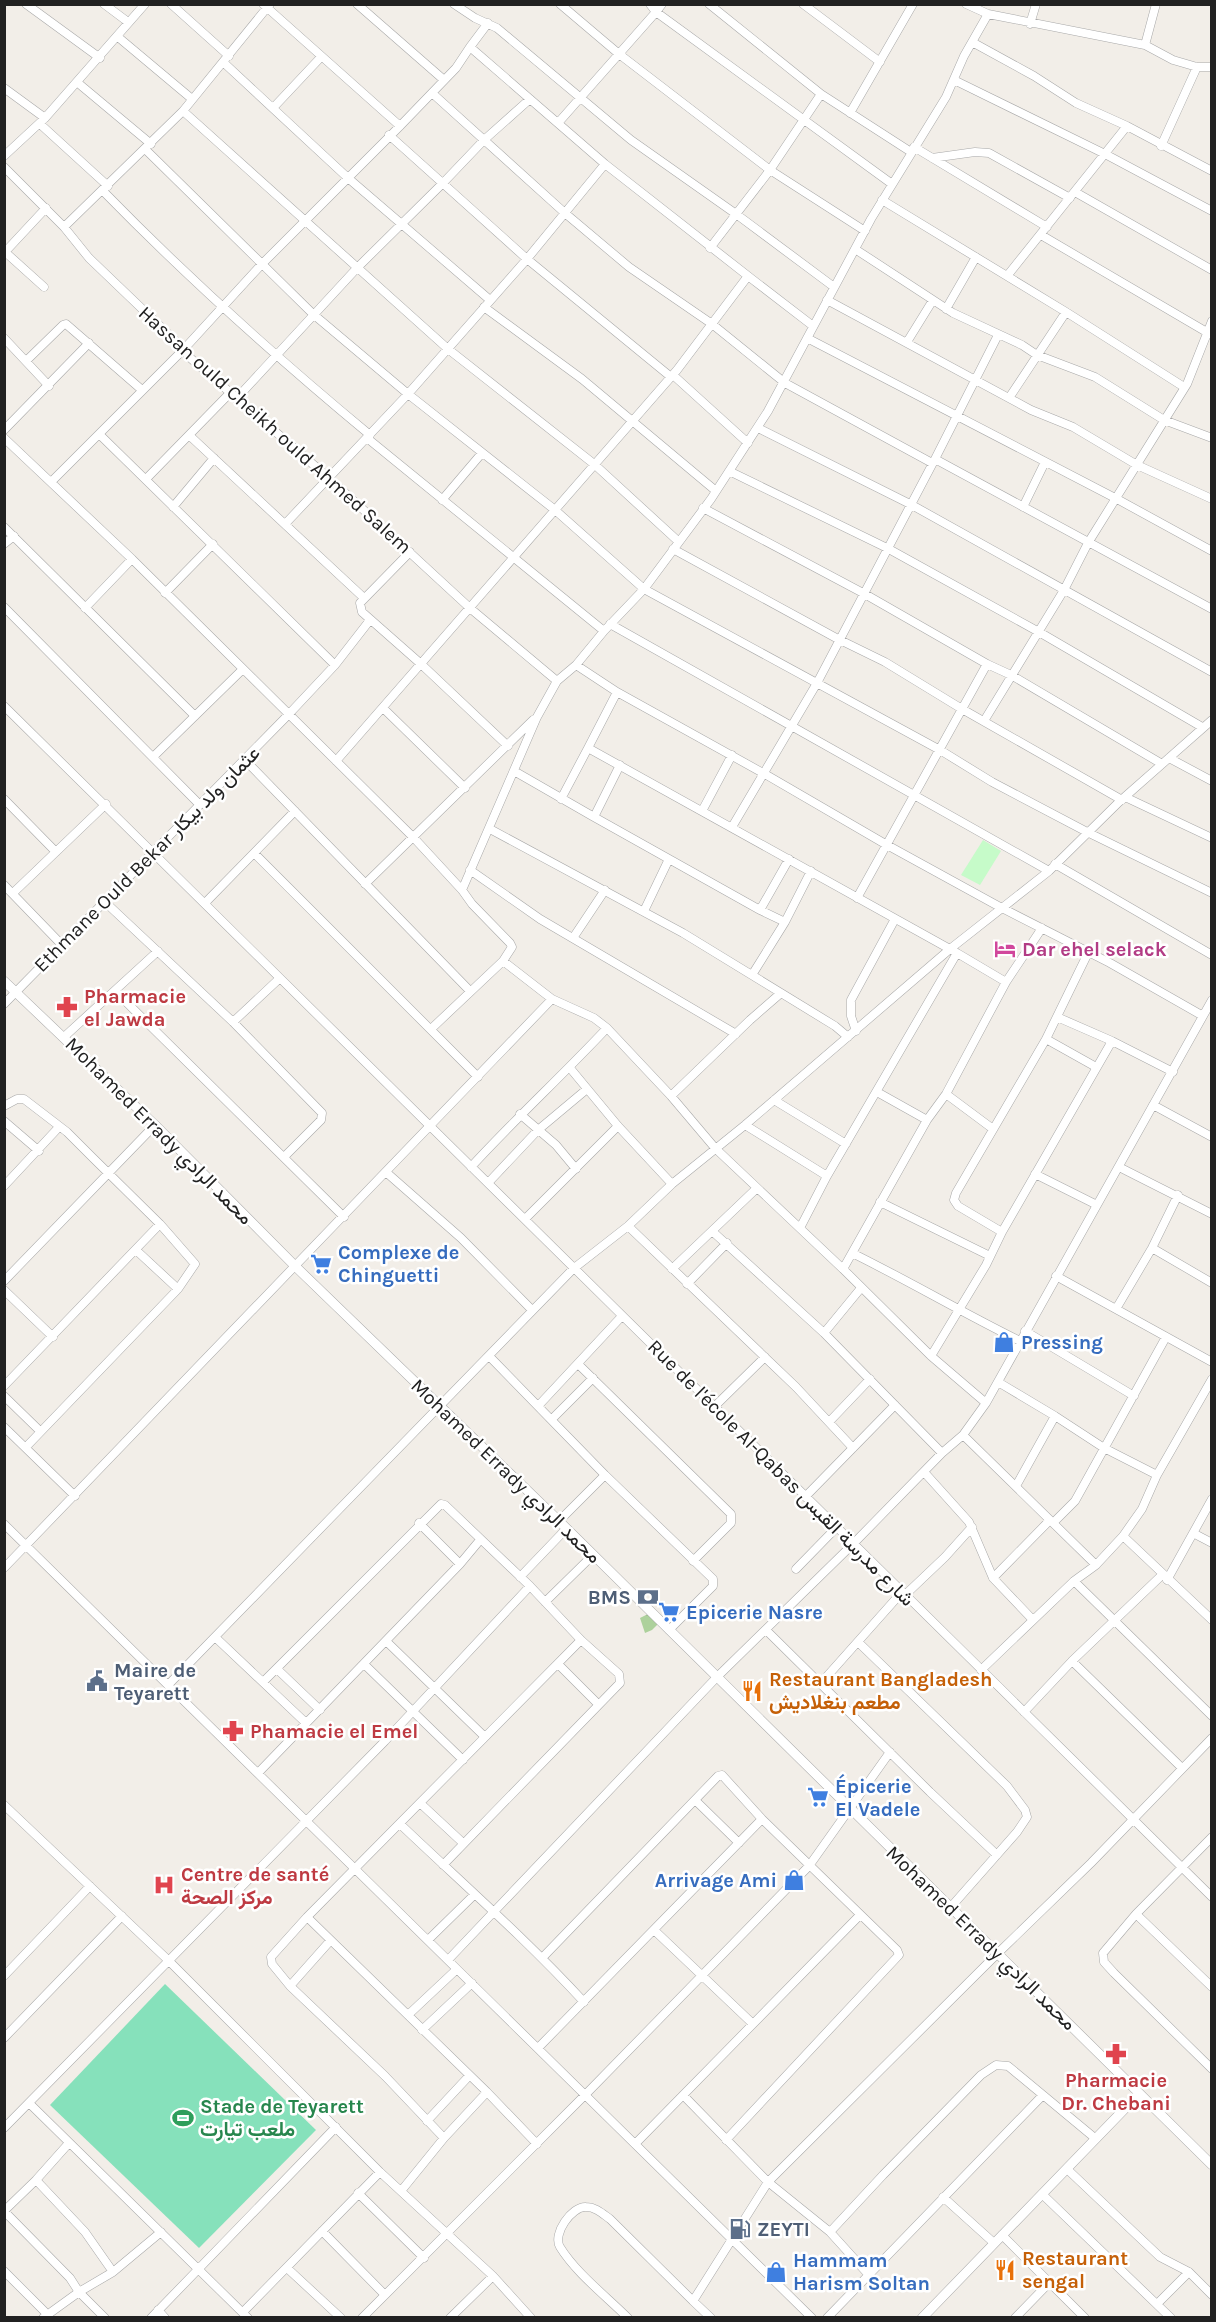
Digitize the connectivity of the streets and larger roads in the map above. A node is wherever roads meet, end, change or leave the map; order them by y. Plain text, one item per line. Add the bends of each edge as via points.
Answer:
1 (26, 4) edge
2 (104, 4) edge
3 (146, 4) edge
4 (171, 4) edge
5 (357, 4) edge
6 (454, 4) edge
7 (560, 4) edge
8 (650, 4) edge
9 (662, 4) edge
10 (709, 4) edge
11 (803, 4) edge
12 (913, 4) edge
13 (966, 4) edge
14 (1036, 4) edge
15 (1156, 4) edge
16 (267, 6) edge
17 (656, 12) junction
18 (988, 14) junction
19 (128, 22) junction
20 (488, 24) junction
21 (1030, 24) junction
22 (118, 37) junction
23 (972, 42) junction
24 (1145, 45) junction
25 (470, 47) junction
26 (619, 54) junction
27 (321, 57) junction
28 (100, 58) junction
29 (226, 59) junction
30 (880, 62) junction
31 (1197, 67) junction
32 (1212, 68) edge
33 (444, 80) junction
34 (954, 80) junction
35 (78, 83) junction
36 (4, 88) edge
37 (432, 93) junction
38 (821, 94) junction
39 (580, 97) junction
40 (192, 99) junction
41 (530, 99) junction
42 (273, 108) junction
43 (183, 111) junction
44 (850, 113) junction
45 (803, 120) junction
46 (42, 121) junction
47 (558, 123) junction
48 (400, 126) junction
49 (1126, 126) junction
50 (389, 135) junction
51 (484, 140) junction
52 (1161, 146) junction
53 (149, 147) junction
54 (912, 149) junction
55 (1105, 154) junction
56 (4, 156) edge
57 (932, 158) junction
58 (605, 164) junction
59 (4, 167) edge
60 (770, 170) junction
61 (1212, 171) edge
62 (348, 178) junction
63 (443, 183) junction
64 (892, 184) junction
65 (105, 188) junction
66 (1072, 195) junction
67 (882, 200) junction
68 (46, 208) junction
69 (1212, 211) edge
70 (566, 214) junction
71 (736, 214) junction
72 (305, 222) junction
73 (402, 223) junction
74 (64, 227) junction
75 (1047, 227) junction
76 (865, 231) junction
77 (1041, 235) junction
78 (710, 248) junction
79 (855, 249) junction
80 (5, 251) edge
81 (976, 257) junction
82 (527, 259) junction
83 (261, 265) junction
84 (357, 268) junction
85 (1212, 270) edge
86 (748, 276) junction
87 (1006, 276) junction
88 (44, 287) dead end
89 (834, 287) junction
90 (827, 300) junction
91 (933, 300) junction
92 (487, 304) junction
93 (223, 306) junction
94 (946, 309) junction
95 (1066, 312) junction
96 (313, 314) junction
97 (1212, 321) edge
98 (712, 324) junction
99 (813, 326) junction
100 (1210, 333) edge
101 (998, 335) junction
102 (4, 338) edge
103 (807, 338) junction
104 (907, 342) junction
105 (89, 343) junction
106 (184, 349) junction
107 (448, 350) junction
108 (1037, 355) junction
109 (277, 357) junction
110 (26, 361) junction
111 (672, 376) junction
112 (976, 380) junction
113 (785, 383) junction
114 (49, 386) junction
115 (1184, 387) junction
116 (142, 390) junction
117 (408, 394) junction
118 (233, 396) junction
119 (1009, 398) junction
120 (957, 417) junction
121 (632, 420) junction
122 (1164, 420) junction
123 (758, 428) junction
124 (4, 430) edge
125 (99, 434) junction
126 (190, 436) junction
127 (369, 437) junction
128 (4, 438) edge
129 (1212, 438) edge
130 (748, 443) junction
131 (482, 453) junction
132 (214, 458) junction
133 (934, 461) junction
134 (1045, 462) junction
135 (594, 464) junction
136 (1137, 465) junction
137 (729, 471) junction
138 (146, 479) junction
139 (330, 479) junction
140 (52, 481) junction
141 (716, 491) junction
142 (1117, 499) junction
143 (441, 500) junction
144 (1212, 500) edge
145 (910, 504) junction
146 (173, 507) junction
147 (1023, 507) junction
148 (703, 508) junction
149 (555, 510) junction
150 (286, 523) junction
151 (4, 527) edge
152 (14, 536) junction
153 (679, 542) junction
154 (1088, 543) junction
155 (4, 544) edge
156 (213, 544) junction
157 (887, 548) junction
158 (673, 549) junction
159 (1212, 551) edge
160 (410, 552) junction
161 (514, 558) junction
162 (132, 559) junction
163 (644, 589) junction
164 (1064, 590) junction
165 (165, 593) junction
166 (863, 593) junction
167 (364, 598) junction
168 (4, 607) edge
169 (85, 608) junction
170 (471, 609) junction
171 (1212, 609) edge
172 (370, 620) junction
173 (607, 627) junction
174 (1039, 632) junction
175 (838, 639) junction
176 (421, 664) junction
177 (987, 664) junction
178 (335, 665) junction
179 (576, 665) junction
180 (243, 669) junction
181 (1212, 672) edge
182 (1011, 675) junction
183 (557, 681) junction
184 (817, 683) junction
185 (617, 692) junction
186 (4, 706) edge
187 (383, 708) junction
188 (962, 709) junction
189 (289, 714) junction
190 (195, 716) junction
191 (537, 717) junction
192 (984, 721) junction
193 (1208, 724) edge
194 (792, 728) junction
195 (508, 746) junction
196 (588, 747) junction
197 (940, 750) junction
198 (732, 755) junction
199 (153, 757) junction
200 (1169, 758) junction
201 (245, 760) junction
202 (336, 761) junction
203 (1162, 764) junction
204 (620, 765) junction
205 (514, 771) junction
206 (763, 773) junction
207 (1212, 781) edge
208 (465, 788) junction
209 (914, 796) junction
210 (1124, 798) junction
211 (4, 799) edge
212 (561, 799) junction
213 (106, 804) junction
214 (200, 805) junction
215 (702, 810) junction
216 (294, 811) junction
217 (594, 817) junction
218 (732, 827) junction
219 (490, 829) junction
220 (1089, 833) junction
221 (414, 837) junction
222 (1212, 838) edge
223 (887, 845) junction
224 (56, 852) junction
225 (154, 852) junction
226 (255, 854) junction
227 (669, 859) junction
228 (789, 859) junction
229 (1055, 864) junction
230 (470, 870) junction
231 (1049, 871) junction
232 (811, 872) junction
233 (365, 884) junction
234 (4, 885) edge
235 (462, 890) junction
236 (605, 890) junction
237 (13, 893) junction
238 (1212, 893) edge
239 (857, 898) junction
240 (105, 902) junction
241 (205, 903) junction
242 (1000, 907) junction
243 (760, 910) junction
244 (644, 911) junction
245 (895, 919) junction
246 (785, 922) junction
247 (1042, 928) junction
248 (573, 938) junction
249 (62, 945) junction
250 (158, 951) junction
251 (954, 951) junction
252 (1089, 951) junction
253 (1212, 955) edge
254 (503, 961) junction
255 (752, 975) junction
256 (280, 978) junction
257 (4, 981) edge
258 (1006, 982) junction
259 (115, 991) junction
260 (470, 991) junction
261 (16, 992) junction
262 (781, 993) junction
263 (552, 999) junction
264 (1212, 1000) edge
265 (4, 1004) edge
266 (1203, 1016) junction
267 (1057, 1017) junction
268 (233, 1022) junction
269 (607, 1028) junction
270 (431, 1029) junction
271 (856, 1031) junction
272 (736, 1034) junction
273 (64, 1037) junction
274 (848, 1037) junction
275 (1046, 1039) junction
276 (1112, 1041) junction
277 (1096, 1067) junction
278 (570, 1068) junction
279 (1173, 1072) junction
280 (478, 1077) junction
281 (587, 1089) junction
282 (877, 1092) junction
283 (946, 1094) junction
284 (670, 1096) junction
285 (774, 1100) junction
286 (1153, 1105) junction
287 (4, 1106) edge
288 (520, 1114) junction
289 (927, 1120) junction
290 (4, 1121) edge
291 (155, 1125) junction
292 (745, 1125) junction
293 (618, 1126) junction
294 (59, 1127) junction
295 (431, 1127) junction
296 (993, 1129) junction
297 (538, 1130) junction
298 (1211, 1136) edge
299 (846, 1144) junction
300 (715, 1149) junction
301 (39, 1151) junction
302 (285, 1156) junction
303 (471, 1167) junction
304 (1119, 1167) junction
305 (576, 1169) junction
306 (108, 1173) junction
307 (387, 1173) junction
308 (1035, 1174) junction
309 (827, 1176) junction
310 (488, 1184) junction
311 (672, 1184) junction
312 (4, 1186) edge
313 (757, 1188) junction
314 (1178, 1196) junction
315 (880, 1202) junction
316 (1097, 1205) junction
317 (1212, 1214) edge
318 (344, 1217) junction
319 (525, 1219) junction
320 (160, 1224) junction
321 (628, 1226) junction
322 (800, 1228) junction
323 (712, 1231) junction
324 (1002, 1232) junction
325 (727, 1244) junction
326 (1152, 1248) junction
327 (137, 1251) junction
328 (852, 1253) junction
329 (990, 1256) junction
330 (296, 1267) junction
331 (573, 1269) junction
332 (672, 1269) junction
333 (843, 1269) junction
334 (1056, 1276) junction
335 (4, 1281) edge
336 (1212, 1283) edge
337 (687, 1284) junction
338 (861, 1288) junction
339 (178, 1289) junction
340 (4, 1290) edge
341 (1116, 1309) junction
342 (532, 1310) junction
343 (959, 1311) junction
344 (622, 1316) junction
345 (1025, 1331) junction
346 (824, 1333) junction
347 (52, 1336) junction
348 (1166, 1337) junction
349 (1020, 1341) junction
350 (489, 1356) junction
351 (931, 1356) junction
352 (765, 1357) junction
353 (1212, 1362) edge
354 (578, 1364) junction
355 (593, 1378) junction
356 (870, 1379) junction
357 (1212, 1379) edge
358 (998, 1382) junction
359 (4, 1386) edge
360 (4, 1395) edge
361 (1134, 1396) junction
362 (986, 1403) junction
363 (539, 1405) junction
364 (895, 1405) junction
365 (439, 1407) junction
366 (714, 1407) junction
367 (1055, 1416) junction
368 (552, 1419) junction
369 (830, 1422) junction
370 (4, 1427) edge
371 (40, 1431) junction
372 (963, 1435) junction
373 (26, 1447) junction
374 (853, 1448) junction
375 (1104, 1448) junction
376 (942, 1453) junction
377 (924, 1472) junction
378 (605, 1475) junction
379 (1158, 1475) junction
380 (1016, 1486) junction
381 (75, 1496) junction
382 (805, 1497) junction
383 (1212, 1499) edge
384 (559, 1521) junction
385 (1051, 1522) junction
386 (420, 1523) junction
387 (4, 1524) edge
388 (837, 1527) junction
389 (972, 1527) junction
390 (566, 1529) junction
391 (1192, 1533) junction
392 (1123, 1536) junction
393 (480, 1540) junction
394 (854, 1543) junction
395 (1212, 1543) edge
396 (27, 1545) junction
397 (593, 1555) junction
398 (693, 1561) junction
399 (460, 1564) junction
400 (1096, 1564) junction
401 (4, 1568) edge
402 (796, 1569) dead end
403 (520, 1577) junction
404 (1164, 1577) junction
405 (993, 1578) junction
406 (1074, 1581) junction
407 (530, 1586) junction
408 (903, 1594) junction
409 (545, 1602) junction
410 (1033, 1620) junction
411 (1212, 1620) edge
412 (1114, 1622) junction
413 (669, 1630) junction
414 (766, 1630) junction
415 (214, 1637) junction
416 (581, 1640) junction
417 (386, 1641) junction
418 (858, 1641) junction
419 (1072, 1661) junction
420 (364, 1664) junction
421 (558, 1664) junction
422 (277, 1670) junction
423 (981, 1670) junction
424 (717, 1677) junction
425 (263, 1682) junction
426 (821, 1683) junction
427 (169, 1684) junction
428 (434, 1687) junction
429 (598, 1704) junction
430 (320, 1710) junction
431 (411, 1710) junction
432 (1024, 1712) junction
433 (1212, 1716) edge
434 (306, 1723) junction
435 (485, 1737) junction
436 (1212, 1738) edge
437 (890, 1752) junction
438 (463, 1760) junction
439 (1182, 1768) junction
440 (258, 1773) junction
441 (695, 1800) junction
442 (420, 1803) junction
443 (4, 1805) edge
444 (849, 1809) junction
445 (305, 1819) junction
446 (762, 1819) junction
447 (1132, 1819) junction
448 (400, 1824) junction
449 (1212, 1837) edge
450 (463, 1843) junction
451 (739, 1843) junction
452 (997, 1855) junction
453 (443, 1865) junction
454 (809, 1866) junction
455 (1181, 1866) junction
456 (356, 1869) junction
457 (90, 1886) junction
458 (474, 1895) junction
459 (1212, 1897) edge
460 (950, 1908) junction
461 (495, 1912) junction
462 (1136, 1914) junction
463 (860, 1915) junction
464 (122, 1916) junction
465 (307, 1917) junction
466 (654, 1930) junction
467 (330, 1941) junction
468 (428, 1941) junction
469 (997, 1954) junction
470 (543, 1957) junction
471 (168, 1960) junction
472 (448, 1960) junction
473 (457, 1969) junction
474 (4, 1976) edge
475 (702, 1976) junction
476 (472, 1983) junction
477 (290, 1986) junction
478 (1212, 1988) edge
479 (584, 2002) junction
480 (408, 2014) junction
481 (753, 2024) junction
482 (422, 2030) junction
483 (4, 2038) edge
484 (538, 2048) junction
485 (1212, 2069) edge
486 (469, 2076) junction
487 (487, 2092) junction
488 (1139, 2094) junction
489 (585, 2095) junction
490 (683, 2095) junction
491 (1043, 2095) junction
492 (29, 2103) junction
493 (428, 2121) junction
494 (336, 2127) junction
495 (4, 2128) edge
496 (444, 2138) junction
497 (1096, 2139) junction
498 (726, 2140) junction
499 (69, 2143) junction
500 (537, 2144) junction
501 (635, 2144) junction
502 (1212, 2164) edge
503 (1066, 2169) junction
504 (380, 2172) junction
505 (36, 2180) junction
506 (768, 2182) junction
507 (401, 2191) junction
508 (358, 2193) junction
509 (1042, 2194) junction
510 (943, 2198) junction
511 (4, 2211) edge
512 (322, 2231) junction
513 (161, 2232) junction
514 (830, 2232) junction
515 (447, 2233) junction
516 (1002, 2235) junction
517 (733, 2240) junction
518 (994, 2243) junction
519 (424, 2258) junction
520 (287, 2268) junction
521 (198, 2269) junction
522 (4, 2271) edge
523 (113, 2272) junction
524 (1189, 2272) junction
525 (868, 2274) junction
526 (493, 2276) junction
527 (1050, 2282) junction
528 (79, 2292) junction
529 (386, 2295) junction
530 (1212, 2295) edge
531 (693, 2301) junction
532 (1158, 2303) junction
533 (158, 2310) junction
534 (246, 2315) edge
535 (45, 2316) edge
536 (452, 2317) edge
537 (105, 2318) edge
538 (151, 2318) edge
539 (165, 2318) edge
540 (340, 2318) edge
541 (362, 2318) edge
542 (531, 2318) edge
543 (628, 2318) edge
544 (711, 2318) edge
545 (812, 2318) edge
546 (827, 2318) edge
547 (922, 2318) edge
548 (1015, 2318) edge
549 (1085, 2318) edge
550 (1171, 2318) edge

1 - 28 street
2 - 19 street
3 - 19 street
4 - 29 street
5 - 33 street
6 - 20 street
7 - 26 street
8 - 17 street
9 - 17 street
10 - 38 street
11 - 30 street
12 - 30 street
13 - 18 street
14 - 21 street
15 - 24 street
16 - 27 street
16 - 29 street
17 - 26 street
17 - 45 street
18 - 21 street
18 - 23 street
19 - 22 street
20 - 25 street
20 - 39 street
21 - 24 street
22 - 28 street
22 - 40 street
23 - 34 street
23 - 49 street
24 - 31 street
25 - 33 street
25 - 41 street
26 - 39 street
26 - 60 street
27 - 42 street
27 - 48 street
28 - 35 street
29 - 40 street
29 - 42 street
30 - 44 street
31 - 32 street
31 - 52 street
33 - 37 street
34 - 54 street
34 - 55 street
35 - 46 street
35 - 53 street
36 - 46 street
37 - 48 street
37 - 51 street
38 - 44 street
38 - 45 street
39 - 47 street
39 - 71 street via 631,140
40 - 43 street
41 - 47 street
41 - 51 street
42 - 62 street
43 - 53 street
43 - 72 street
44 - 54 street
45 - 60 street
45 - 64 street
46 - 56 street
46 - 65 street
47 - 58 street
48 - 50 street
49 - 52 street
49 - 55 street
50 - 62 street
50 - 63 street
51 - 63 street
51 - 70 street
52 - 61 street
53 - 65 street
53 - 83 street
54 - 57 street
54 - 64 street
55 - 66 street
55 - 69 street
57 - 66 street via 990,153
57 - 75 street
58 - 70 street
58 - 78 street
59 - 68 street, Hassan ould Cheikh ould Ahmed Salem
60 - 71 street
60 - 76 street
62 - 72 street
62 - 73 street
63 - 73 street
63 - 82 street
64 - 67 street
65 - 74 street
65 - 93 street via 154,244
66 - 75 street
66 - 85 street
67 - 76 street
67 - 81 street
68 - 74 street, Hassan ould Cheikh ould Ahmed Salem
68 - 80 street
70 - 82 street
70 - 98 street via 629,267
71 - 78 street
71 - 89 street
72 - 83 street
72 - 84 street
73 - 84 street
73 - 92 street
74 - 106 street, Hassan ould Cheikh ould Ahmed Salem via 89,258
75 - 77 street
76 - 79 street
77 - 87 street
77 - 100 street
78 - 86 street
79 - 89 street
79 - 91 street
80 - 88 street
81 - 87 street
81 - 94 street
82 - 92 street
82 - 111 street
83 - 93 street
83 - 96 street
84 - 96 street
84 - 107 street
86 - 98 street
86 - 99 street
87 - 95 street
89 - 90 street
90 - 99 street
90 - 104 street
91 - 94 street
91 - 104 street
92 - 107 street
92 - 121 street
93 - 106 street
93 - 109 street
94 - 101 street
95 - 108 street
95 - 115 street
96 - 109 street
96 - 117 street
97 - 100 street
98 - 111 street
98 - 113 street
99 - 103 street
100 - 115 street
101 - 108 street
101 - 112 street
102 - 110 street
103 - 113 street
103 - 120 street
104 - 112 street
105 - 110 street via 63,325
105 - 114 street
105 - 116 street
106 - 116 street
106 - 118 street, Hassan ould Cheikh ould Ahmed Salem
107 - 117 street
107 - 135 street
108 - 119 street
108 - 122 street via 1095,377
109 - 118 street
109 - 127 street
110 - 114 street
111 - 121 street
111 - 130 street
112 - 119 street
112 - 120 street
113 - 123 street
113 - 133 street
114 - 124 street
115 - 122 street
116 - 125 street
117 - 127 street
117 - 131 street
118 - 126 street
118 - 139 street, Hassan ould Cheikh ould Ahmed Salem
119 - 136 street via 1073,427
120 - 133 street
120 - 134 street
121 - 135 street
121 - 141 street
122 - 129 street
122 - 136 street
123 - 130 street
123 - 145 street
125 - 138 street
125 - 140 street
126 - 132 street
126 - 138 street
127 - 139 street
127 - 143 street
128 - 140 street
130 - 137 street
131 - 143 street
131 - 149 street
132 - 146 street
132 - 150 street
133 - 145 street
133 - 147 street
134 - 142 street
134 - 147 street
135 - 149 street
135 - 153 street
136 - 142 street
136 - 144 street
137 - 141 street
137 - 157 street
138 - 146 street
139 - 150 street
139 - 160 street, Hassan ould Cheikh ould Ahmed Salem
140 - 162 street
141 - 148 street
142 - 154 street
142 - 159 street
143 - 161 street
145 - 157 street
145 - 164 street
146 - 156 street
147 - 154 street
148 - 153 street
148 - 166 street
149 - 161 street
149 - 163 street
150 - 167 street
151 - 152 street
152 - 155 street
152 - 169 street
153 - 158 street
154 - 164 street
154 - 171 street
156 - 165 street
156 - 178 street
157 - 166 street
157 - 174 street
158 - 163 street
158 - 175 street
160 - 167 street
160 - 170 street, Hassan ould Cheikh ould Ahmed Salem
161 - 170 street
161 - 173 street
162 - 165 street
162 - 169 street
163 - 173 street
163 - 184 street
164 - 174 street
164 - 181 street
165 - 180 street
166 - 175 street
166 - 177 street
167 - 172 street via 360,607
168 - 199 street
169 - 190 street
170 - 176 street
170 - 183 street, Hassan ould Cheikh ould Ahmed Salem
172 - 176 street
172 - 178 street, Ethmane Ould Bekar عثمان ولد بيكار
173 - 179 street
173 - 194 street
174 - 182 street
174 - 193 street
175 - 184 street
175 - 188 street via 885,662
176 - 187 street
176 - 195 street
177 - 182 street
177 - 188 street
178 - 189 street, Ethmane Ould Bekar عثمان ولد بيكار
179 - 183 street
179 - 185 street
180 - 189 street
180 - 190 street
182 - 192 street
182 - 203 street
183 - 191 street
184 - 194 street
184 - 197 street
185 - 196 street
185 - 198 street
186 - 213 street, Rue de l'école Al-Qabas شارع مدرسة القبس
187 - 202 street
187 - 208 street
188 - 192 street
188 - 197 street
189 - 201 street, Ethmane Ould Bekar عثمان ولد بيكار
189 - 202 street
190 - 199 street
191 - 195 street
191 - 205 street
192 - 210 street
193 - 200 street
194 - 206 street
194 - 209 street
195 - 208 street
196 - 204 street
196 - 212 street
197 - 209 street
197 - 220 street
198 - 206 street
198 - 215 street
199 - 214 street
200 - 203 street
200 - 207 street
201 - 214 street, Ethmane Ould Bekar عثمان ولد بيكار
201 - 216 street
202 - 221 street
203 - 210 street
204 - 215 street
204 - 217 street
205 - 212 street
205 - 219 street
206 - 218 street
206 - 223 street
208 - 221 street
209 - 223 street
209 - 231 street
210 - 220 street
210 - 222 street
211 - 224 street
212 - 217 street
213 - 224 street
213 - 225 street, Rue de l'école Al-Qabas شارع مدرسة القبس
214 - 225 street, Ethmane Ould Bekar عثمان ولد بيكار
215 - 218 street
216 - 226 street
216 - 233 street
217 - 227 street
218 - 228 street
219 - 230 street
219 - 236 street
220 - 229 street
220 - 238 street
221 - 233 street
221 - 235 street
223 - 239 street
223 - 242 street
224 - 237 street
225 - 240 street, Ethmane Ould Bekar عثمان ولد بيكار
225 - 241 street, Rue de l'école Al-Qabas شارع مدرسة القبس
226 - 241 street
226 - 270 street
227 - 243 street
227 - 244 street
228 - 232 street
228 - 243 street
229 - 231 street
229 - 253 street
230 - 235 street
230 - 248 street
231 - 242 street
232 - 239 street
232 - 246 street
233 - 260 street
234 - 237 street
235 - 254 street via 512,945
236 - 244 street
236 - 248 street
237 - 249 street
239 - 245 street
240 - 249 street, Ethmane Ould Bekar عثمان ولد بيكار
240 - 250 street
241 - 256 street, Rue de l'école Al-Qabas شارع مدرسة القبس
242 - 247 street
242 - 251 street
243 - 246 street
244 - 255 street
245 - 251 street
245 - 271 street via 850,1000
246 - 255 street
247 - 252 street
247 - 258 street
248 - 272 street
249 - 261 street, Ethmane Ould Bekar عثمان ولد بيكار
250 - 259 street
250 - 268 street
251 - 258 street
251 - 271 street
251 - 282 street
252 - 266 street
252 - 267 street
254 - 260 street
254 - 263 street
255 - 262 street
256 - 268 street
256 - 295 street, Rue de l'école Al-Qabas شارع مدرسة القبس
257 - 261 street, Mohamed Errady محمد الرادي
258 - 283 street
259 - 273 street
259 - 302 street
260 - 270 street
261 - 265 street, Ethmane Ould Bekar عثمان ولد بيكار
261 - 273 street, Mohamed Errady محمد الرادي
262 - 272 street
262 - 274 street
263 - 269 street
263 - 280 street
264 - 266 street
266 - 279 street
267 - 275 street
267 - 276 street
268 - 302 street via 322,1113 321,1120
269 - 278 street
269 - 284 street
270 - 280 street
271 - 274 street
272 - 284 street
273 - 291 street, Mohamed Errady محمد الرادي
274 - 285 street
275 - 277 street
275 - 296 street
276 - 277 street
276 - 279 street
277 - 308 street
278 - 281 street
278 - 288 street
279 - 286 street
280 - 295 street
281 - 293 street
281 - 297 street
282 - 289 street
282 - 299 street
283 - 289 street
283 - 296 street
284 - 300 street
285 - 292 street
285 - 299 street
286 - 298 street
286 - 304 street
287 - 294 street via 24,1099
288 - 297 street
288 - 303 street
289 - 315 street
290 - 301 street
291 - 306 street
291 - 330 street, Mohamed Errady محمد الرادي
292 - 300 street
292 - 309 street
293 - 305 street
293 - 311 street
294 - 301 street
294 - 306 street
295 - 303 street, Rue de l'école Al-Qabas شارع مدرسة القبس
295 - 307 street
296 - 324 street via 954,1200
297 - 305 street
297 - 310 street
299 - 309 street
300 - 311 street
300 - 313 street
301 - 312 street
302 - 318 street
303 - 310 street, Rue de l'école Al-Qabas شارع مدرسة القبس
304 - 314 street
304 - 316 street
305 - 319 street
306 - 320 street
306 - 335 street
307 - 318 street
307 - 342 street
308 - 316 street
308 - 324 street
309 - 322 street
310 - 319 street, Rue de l'école Al-Qabas شارع مدرسة القبس
311 - 321 street
313 - 322 street
313 - 323 street
314 - 317 street
314 - 326 street
315 - 328 street
315 - 329 street
316 - 334 street
318 - 330 street
319 - 331 street, Rue de l'école Al-Qabas شارع مدرسة القبس
320 - 327 street
320 - 339 street via 195,1264
321 - 331 street
321 - 332 street
322 - 333 street
323 - 325 street
323 - 332 street
324 - 329 street
325 - 337 street
325 - 346 street
326 - 336 street
326 - 341 street
327 - 339 street
327 - 347 street
328 - 333 street
328 - 343 street
329 - 343 street
330 - 365 street, Mohamed Errady محمد الرادي
330 - 381 street
331 - 342 street
331 - 344 street, Rue de l'école Al-Qabas شارع مدرسة القبس
332 - 337 street
333 - 338 street
334 - 341 street
334 - 345 street
337 - 352 street
338 - 346 street
338 - 351 street
339 - 371 street
340 - 347 street
341 - 348 street
342 - 350 street
343 - 349 street
343 - 351 street
344 - 354 street
344 - 366 street, Rue de l'école Al-Qabas شارع مدرسة القبس
345 - 349 street
345 - 361 street
346 - 356 street
347 - 359 street
348 - 353 street
348 - 361 street
349 - 358 street
350 - 363 street
350 - 365 street
351 - 362 street
352 - 366 street
352 - 369 street
354 - 355 street
354 - 363 street
355 - 368 street
355 - 398 street via 731,1514 731,1523
356 - 364 street
356 - 369 street
357 - 379 street
358 - 362 street
358 - 367 street
360 - 371 street
361 - 375 street
362 - 372 street
363 - 368 street
364 - 374 street
364 - 376 street
365 - 384 street, Mohamed Errady محمد الرادي
365 - 415 street
366 - 382 street, Rue de l'école Al-Qabas شارع مدرسة القبس
367 - 375 street
367 - 380 street
368 - 378 street
369 - 374 street
370 - 373 street
371 - 373 street
372 - 376 street
372 - 380 street
373 - 381 street
374 - 382 street
375 - 379 street
375 - 385 street via 1075,1501
376 - 377 street
377 - 389 street
377 - 394 street
378 - 384 street
378 - 398 street
379 - 392 street via 1142,1509
380 - 385 street
381 - 396 street
382 - 388 street, Rue de l'école Al-Qabas شارع مدرسة القبس
383 - 391 street
384 - 390 street, Mohamed Errady محمد الرادي
385 - 400 street
385 - 405 street
386 - 393 street via 441,1504 445,1505
386 - 399 street
386 - 422 street
387 - 396 street
388 - 394 street, Rue de l'école Al-Qabas شارع مدرسة القبس
388 - 402 street
389 - 405 street
389 - 408 street
390 - 397 street, Mohamed Errady محمد الرادي
390 - 403 street
391 - 395 street
391 - 404 street
392 - 400 street
392 - 404 street
393 - 399 street
393 - 403 street
394 - 408 street, Rue de l'école Al-Qabas شارع مدرسة القبس
394 - 414 street
396 - 401 street
396 - 427 street
397 - 409 street
397 - 413 street, Mohamed Errady محمد الرادي
398 - 413 street via 715,1583
399 - 417 street
400 - 406 street
403 - 407 street
404 - 411 street
404 - 412 street
405 - 410 street
406 - 410 street
406 - 412 street
407 - 409 street
407 - 428 street
408 - 418 street
408 - 423 street, Rue de l'école Al-Qabas شارع مدرسة القبس
409 - 416 street
410 - 423 street
412 - 419 street
412 - 433 street
413 - 424 street, Mohamed Errady محمد الرادي
414 - 424 street
414 - 426 street
415 - 425 street
415 - 427 street
416 - 421 street
416 - 429 street via 621,1678
417 - 420 street
417 - 428 street
418 - 426 street
418 - 452 street via 1007,1786 1025,1810 1023,1824
419 - 432 street
419 - 439 street
420 - 430 street
420 - 431 street
421 - 429 street
421 - 435 street
422 - 425 street
422 - 430 street
423 - 432 street, Rue de l'école Al-Qabas شارع مدرسة القبس
424 - 444 street, Mohamed Errady محمد الرادي
424 - 461 street
425 - 434 street
426 - 437 street
427 - 440 street
428 - 431 street
428 - 435 street
429 - 450 street
430 - 434 street
431 - 438 street
431 - 445 street
432 - 447 street, Rue de l'école Al-Qabas شارع مدرسة القبس
434 - 440 street
435 - 438 street
436 - 439 street
437 - 444 street
437 - 452 street
438 - 442 street
439 - 447 street
440 - 445 street
441 - 446 street via 722,1775
441 - 451 street
441 - 470 street
442 - 448 street
442 - 450 street
443 - 457 street
444 - 454 street
444 - 460 street, Mohamed Errady محمد الرادي
445 - 456 street
445 - 471 street
446 - 451 street
446 - 454 street
447 - 455 street, Rue de l'école Al-Qabas شارع مدرسة القبس
447 - 469 street
448 - 453 street
448 - 456 street
449 - 455 street
450 - 453 street
451 - 466 street
452 - 460 street
453 - 458 street
454 - 463 street
454 - 475 street
455 - 459 street, Rue de l'école Al-Qabas شارع مدرسة القبس
455 - 462 street
456 - 465 street
456 - 468 street
457 - 464 street
457 - 474 street
458 - 461 street
458 - 468 street
460 - 469 street, Mohamed Errady محمد الرادي
461 - 470 street
461 - 472 street
462 - 478 street
462 - 485 street via 1103,1953 1104,1962
463 - 481 street
463 - 498 street via 899,1955
464 - 471 street
464 - 483 street
465 - 467 street
465 - 477 street via 271,1957
466 - 475 street
466 - 479 street
467 - 477 street
467 - 480 street
468 - 472 street
469 - 488 street, Mohamed Errady محمد الرادي
469 - 506 street
470 - 479 street
471 - 492 street
471 - 494 street
472 - 473 street
473 - 476 street
473 - 480 street
475 - 481 street
475 - 489 street
476 - 482 street
476 - 484 street
477 - 493 street
479 - 484 street
480 - 482 street
481 - 490 street
482 - 486 street
484 - 489 street
486 - 487 street
486 - 493 street
487 - 496 street
487 - 500 street
488 - 497 street
488 - 502 street, Mohamed Errady محمد الرادي
489 - 500 street
489 - 501 street
490 - 498 street
490 - 501 street
491 - 497 street
491 - 510 street
491 - 514 street via 1008,2066 996,2065
492 - 495 street
492 - 499 street
493 - 496 street
494 - 504 street
494 - 521 street
496 - 507 street
497 - 503 street
498 - 506 street
499 - 505 street
499 - 513 street
500 - 515 street
501 - 517 street
503 - 509 street
503 - 524 street via 1160,2258
504 - 507 street
504 - 508 street
505 - 511 street
505 - 523 street via 85,2232
506 - 514 street
506 - 517 street
507 - 515 street
508 - 512 street
508 - 519 street
509 - 516 street
509 - 532 street
510 - 518 street
510 - 525 street
511 - 528 street
512 - 520 street
512 - 529 street
513 - 521 street
513 - 523 street
514 - 525 street
515 - 519 street
515 - 526 street
516 - 518 street
516 - 527 street
517 - 531 street
517 - 545 street
518 - 547 street
519 - 529 street
520 - 534 street
520 - 540 street
521 - 533 street
521 - 534 street
522 - 535 street
523 - 528 street
524 - 530 street
524 - 532 street
525 - 546 street
526 - 536 street
526 - 542 street
527 - 548 street
527 - 549 street
528 - 535 street
528 - 537 street
529 - 541 street
531 - 543 street via 610,2219 596,2209 582,2206 559,2230 559,2246
531 - 544 street
532 - 550 street
533 - 538 street
533 - 539 street

